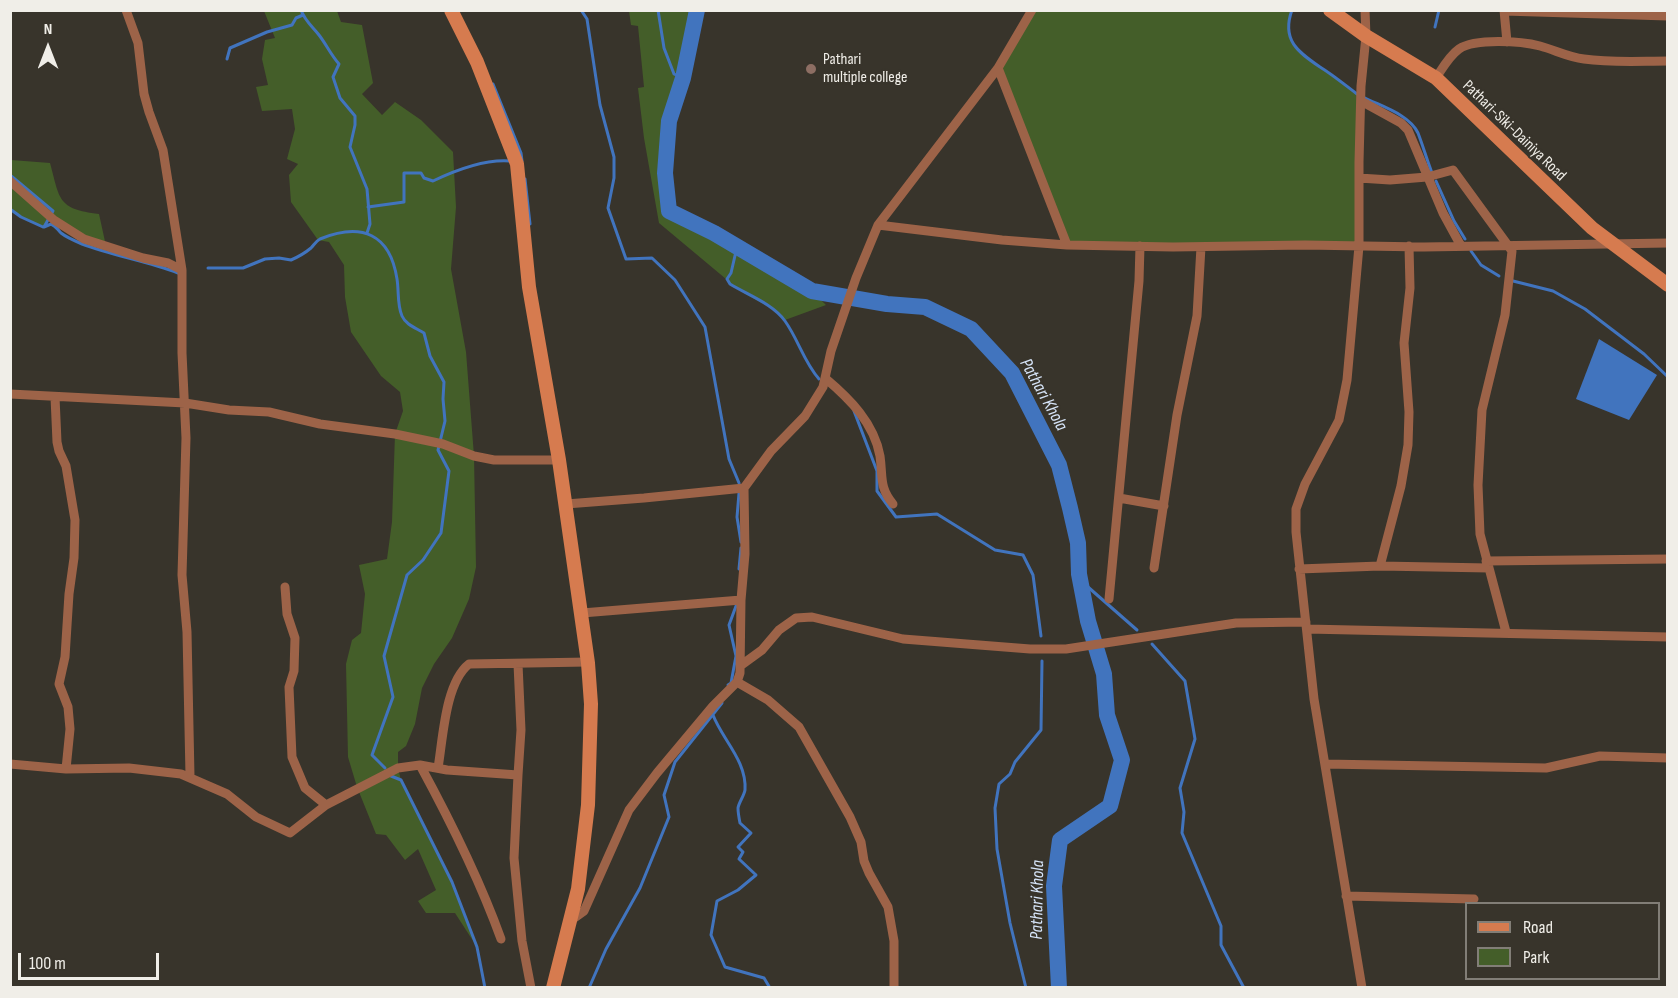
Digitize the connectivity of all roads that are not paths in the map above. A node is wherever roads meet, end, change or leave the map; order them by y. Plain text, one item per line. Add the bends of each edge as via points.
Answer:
1 (126, 10) edge
2 (451, 10) edge
3 (1032, 10) edge
4 (1330, 10) edge
5 (1365, 10) edge
6 (1504, 11) edge
7 (1553, 11) edge
8 (1668, 16) edge
9 (1366, 36) junction
10 (1507, 42) junction
11 (1668, 61) edge
12 (998, 68) junction
13 (1436, 78) junction
14 (1360, 101) junction
15 (1427, 177) junction
16 (1359, 178) junction
17 (10, 181) edge
18 (878, 225) junction
19 (1668, 243) edge
20 (1508, 244) junction
21 (1614, 244) junction
22 (1067, 245) junction
23 (1140, 246) junction
24 (1359, 246) junction
25 (1409, 246) junction
26 (1461, 246) junction
27 (1201, 247) junction
28 (182, 270) junction
29 (1668, 285) edge
30 (825, 378) junction
31 (10, 394) edge
32 (55, 397) junction
33 (185, 403) junction
34 (559, 460) junction
35 (744, 488) junction
36 (1119, 498) junction
37 (566, 504) junction
38 (893, 504) dead end
39 (1164, 506) junction
40 (1668, 559) edge
41 (1487, 564) junction
42 (1380, 566) junction
43 (1154, 568) dead end
44 (1299, 569) junction
45 (285, 587) dead end
46 (1109, 599) dead end
47 (741, 600) junction
48 (582, 613) junction
49 (1306, 626) junction
50 (1506, 632) junction
51 (1668, 637) edge
52 (588, 662) junction
53 (518, 664) junction
54 (740, 666) junction
55 (737, 682) junction
56 (1668, 759) edge
57 (10, 764) edge
58 (1325, 764) junction
59 (420, 765) junction
60 (438, 768) junction
61 (66, 769) junction
62 (518, 775) junction
63 (190, 776) junction
64 (326, 805) junction
65 (1346, 896) junction
66 (1474, 899) dead end
67 (570, 921) junction
68 (501, 939) dead end
69 (531, 987) edge
70 (553, 987) edge
71 (894, 987) edge
72 (1362, 987) edge

1 - 28 street via 138,43 144,94 163,150
2 - 34 street via 477,62 517,164 529,287
3 - 12 street
4 - 9 street, Pathari-Siki-Dainiya Road
5 - 9 street
6 - 7 street
6 - 10 street
7 - 8 street
9 - 13 street, Pathari-Siki-Dainiya Road
9 - 14 street
10 - 11 street via 1543,46 1586,60
10 - 13 street via 1463,47
12 - 18 street
12 - 22 street
13 - 21 street, Pathari-Siki-Dainiya Road via 1592,228
14 - 15 street via 1408,130
14 - 16 street
15 - 16 street
15 - 20 street via 1453,170
15 - 26 street
16 - 24 street
17 - 28 street via 54,220 84,238
18 - 22 street
18 - 30 street via 845,309
19 - 21 street
20 - 21 street
20 - 26 street
20 - 41 street via 1512,257 1505,315 1482,415 1478,508
21 - 29 street, Pathari-Siki-Dainiya Road
22 - 23 street
23 - 27 street
23 - 36 street
24 - 25 street
24 - 27 street
24 - 44 street via 1343,404 1296,509
25 - 26 street
25 - 42 street via 1410,288 1404,343 1408,445
27 - 39 street via 1197,316
28 - 33 street
30 - 35 street via 805,416 771,451
30 - 38 street via 854,404 870,430 880,458 884,491
31 - 32 street
32 - 33 street
32 - 61 street via 57,442 66,466 75,520 59,684 68,707 70,729
33 - 34 street via 269,412 394,435 494,460
33 - 63 street via 182,575
34 - 37 street
35 - 37 street
35 - 47 street
36 - 39 street
36 - 46 street
37 - 48 street
39 - 43 street
40 - 41 street
41 - 42 street
41 - 50 street
42 - 44 street
44 - 49 street
45 - 64 street via 287,614 295,638 290,687 292,757 304,788
47 - 48 street
47 - 54 street
48 - 52 street
49 - 50 street
49 - 54 street via 1236,623 1125,642 1030,649 903,639 812,617 796,618
49 - 58 street
50 - 51 street
52 - 53 street
52 - 67 street via 588,805
53 - 60 street via 469,664 464,668 450,699
53 - 62 street
54 - 55 street
55 - 67 street via 713,706 630,810 584,910
55 - 71 street via 768,700 799,727 850,817 869,873 888,907 894,941
56 - 58 street via 1600,756 1537,768
57 - 61 street
58 - 65 street
59 - 60 street
59 - 64 street via 398,768
59 - 68 street via 478,878
60 - 62 street
61 - 63 street via 129,768
62 - 69 street via 514,858
63 - 64 street via 290,833
65 - 66 street
65 - 72 street
67 - 70 street

